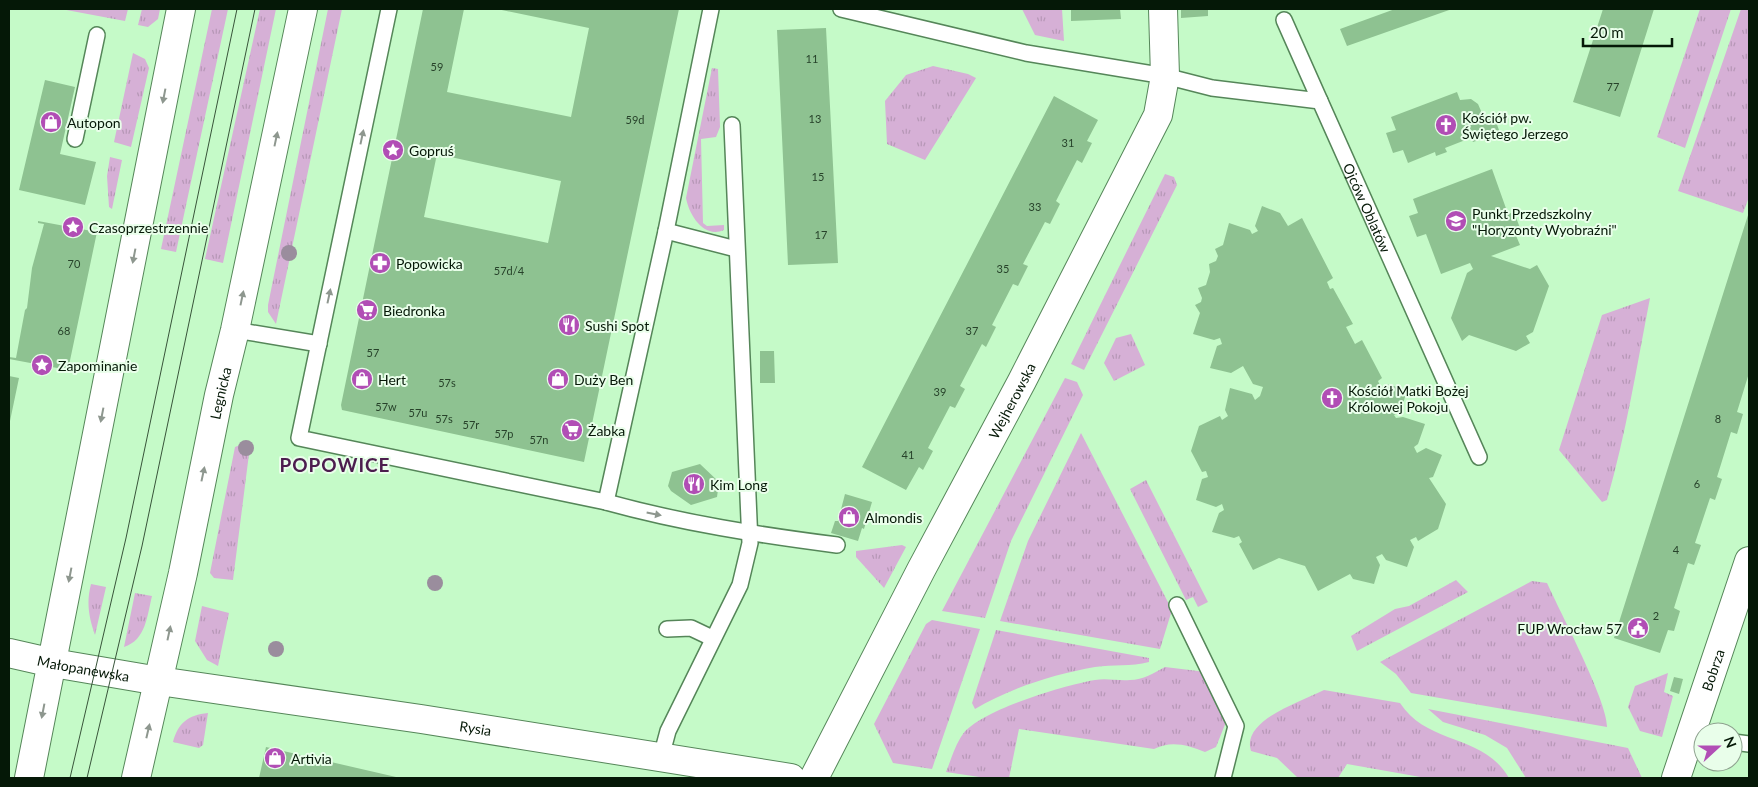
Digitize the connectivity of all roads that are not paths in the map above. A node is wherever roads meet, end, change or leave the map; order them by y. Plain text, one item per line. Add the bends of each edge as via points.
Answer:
1 (181, 9) edge
2 (303, 9) edge
3 (389, 9) edge
4 (711, 9) edge
5 (841, 9) edge
6 (1162, 9) edge
7 (1284, 20) dead end
8 (97, 35) dead end
9 (1165, 76) junction
10 (1320, 101) junction
11 (732, 125) dead end
12 (75, 139) dead end
13 (666, 232) junction
14 (736, 249) junction
15 (235, 330) junction
16 (318, 344) junction
17 (1479, 456) dead end
18 (606, 502) junction
19 (751, 534) junction
20 (837, 545) dead end
21 (1749, 561) edge
22 (1177, 605) dead end
23 (667, 629) dead end
24 (712, 638) junction
25 (9, 653) edge
26 (53, 663) junction
27 (159, 680) junction
28 (1701, 722) edge
29 (1693, 744) edge
30 (661, 757) junction
31 (29, 778) edge
32 (136, 778) edge
33 (791, 778) edge
34 (814, 778) edge
35 (1223, 778) edge
36 (1676, 778) edge

1 -> 26 street
15 -> 2 street, Legnicka
16 -> 3 lane
4 - 13 lane
5 - 9 lane via 1026,54
6 - 9 street, Wejherowska
7 - 10 lane, Ojców Oblatów
8 - 12 lane
9 - 10 lane via 1212,88
9 - 34 street, Wejherowska via 1158,115
10 - 17 lane, Ojców Oblatów
11 - 14 lane
13 - 14 lane
13 - 18 lane
14 - 19 lane
15 - 16 lane
27 -> 15 street, Legnicka
16 - 18 lane via 299,438
18 -> 19 lane via 644,513
19 - 20 lane
19 - 24 lane via 740,585
21 - 28 street, Bobrza
22 - 35 lane via 1236,726
23 - 24 lane via 691,628
24 - 30 lane via 668,731
25 - 26 street, Małopanewska
26 - 27 street, Małopanewska
26 -> 31 street
27 - 30 street, Rysia
32 -> 27 street, Legnicka
29 - 36 street, Bobrza
30 - 33 street, Rysia

